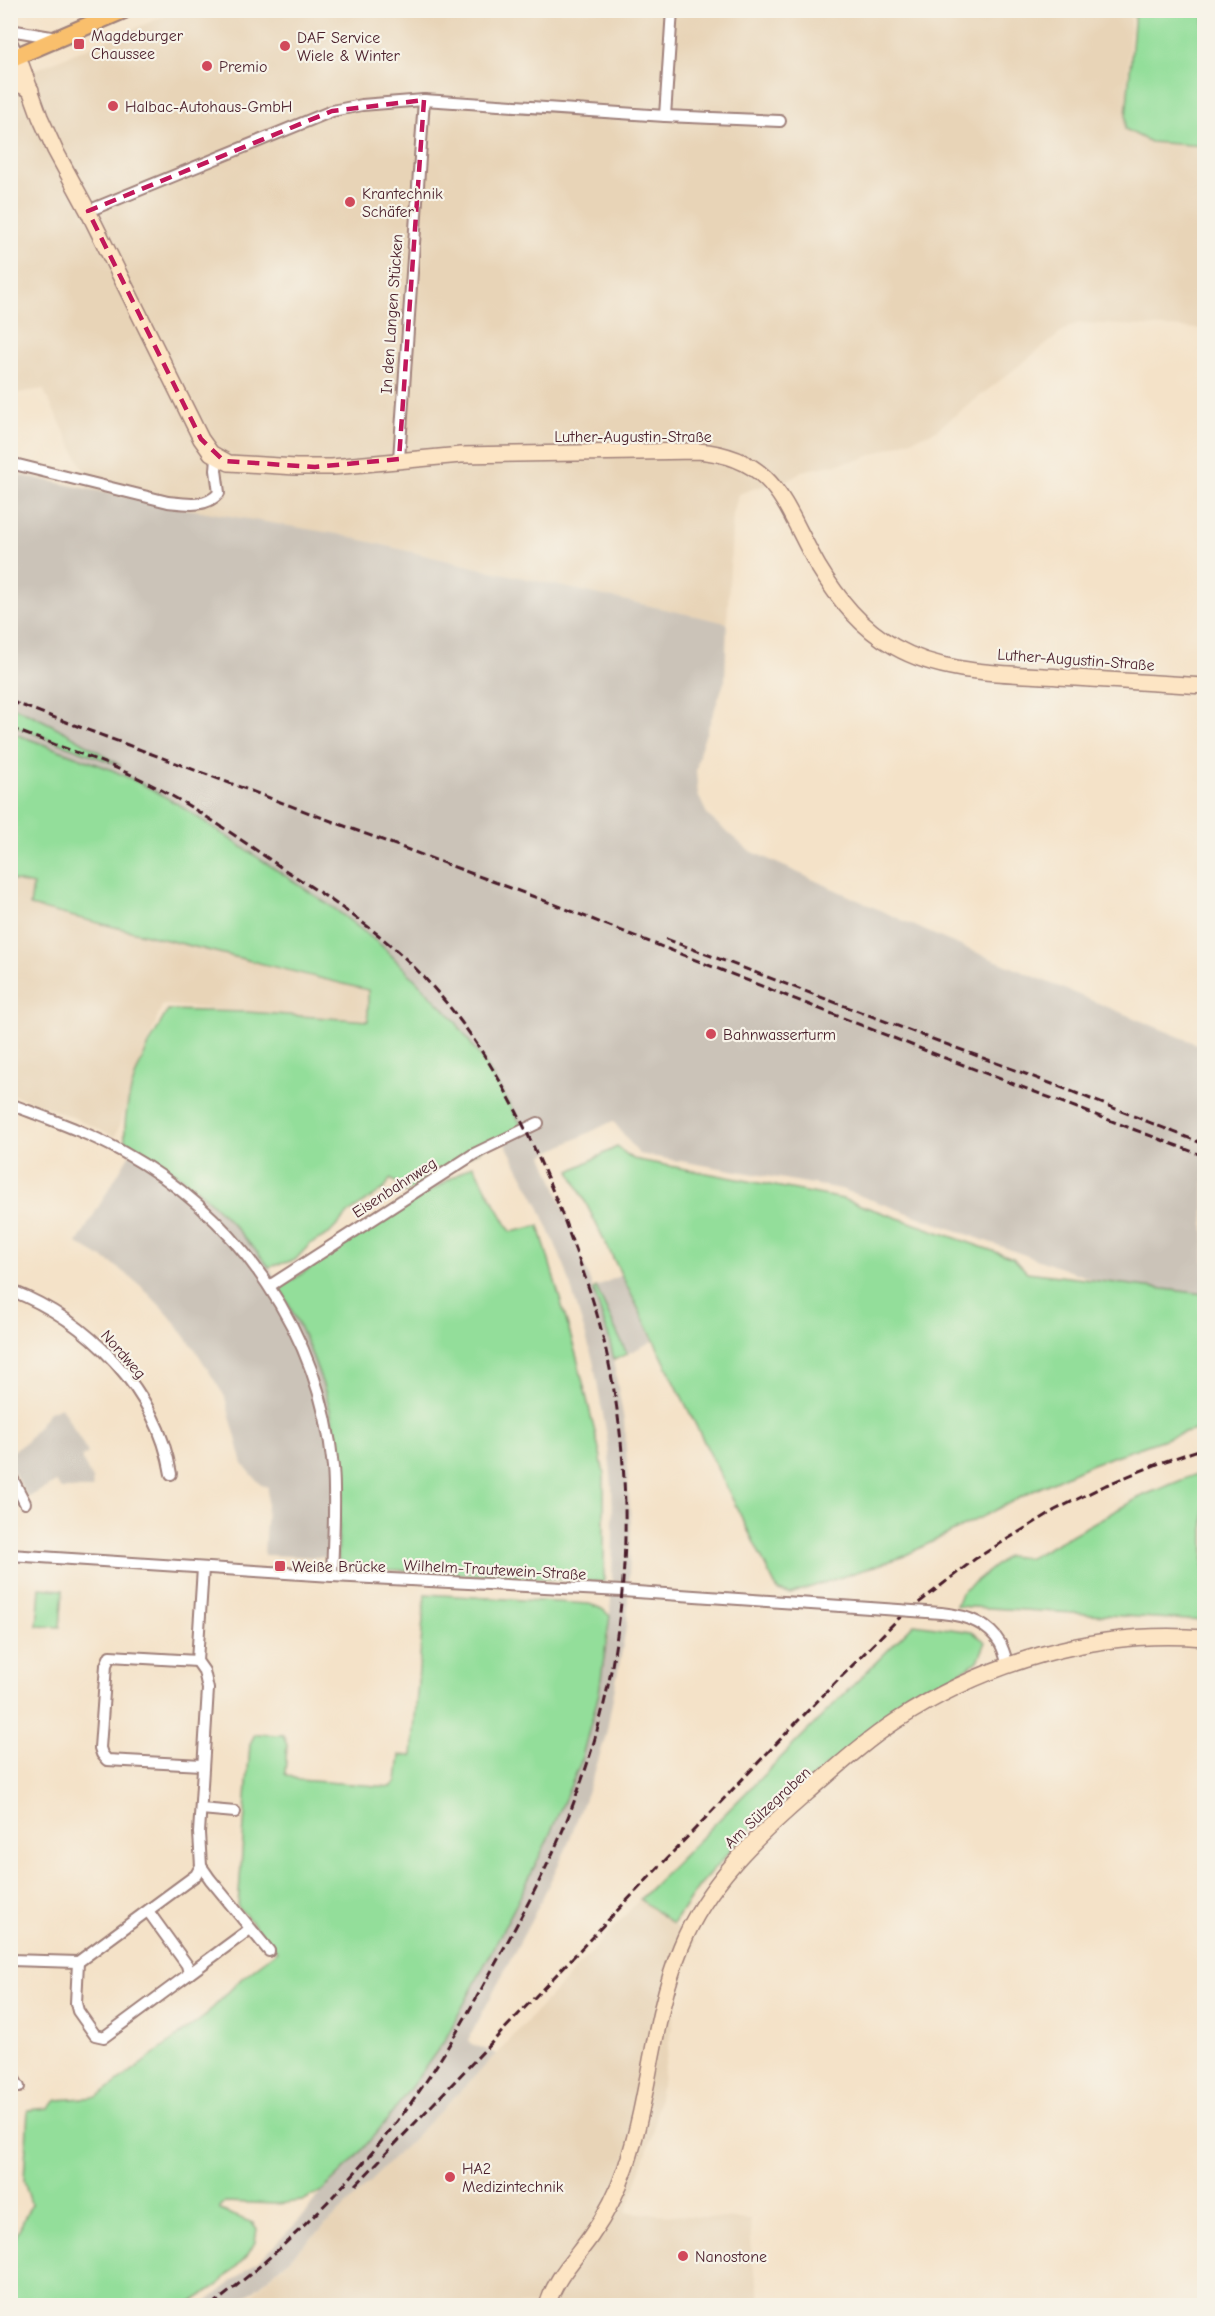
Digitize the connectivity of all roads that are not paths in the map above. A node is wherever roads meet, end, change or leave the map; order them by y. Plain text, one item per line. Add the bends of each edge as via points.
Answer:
1 (124, 10) edge
2 (672, 10) edge
3 (10, 30) edge
4 (10, 39) edge
5 (60, 39) junction
6 (14, 58) edge
7 (10, 80) edge
8 (31, 90) junction
9 (424, 100) junction
10 (665, 116) junction
11 (780, 121) dead end
12 (88, 211) junction
13 (217, 457) junction
14 (399, 459) junction
15 (10, 463) edge
16 (1204, 686) edge
17 (10, 1104) edge
18 (538, 1123) dead end
19 (271, 1285) junction
20 (10, 1290) edge
21 (10, 1474) edge
22 (171, 1474) dead end
23 (26, 1503) dead end
24 (10, 1555) edge
25 (203, 1568) junction
26 (332, 1576) junction
27 (1204, 1638) edge
28 (197, 1661) junction
29 (1008, 1666) junction
30 (202, 1766) junction
31 (201, 1809) junction
32 (235, 1812) dead end
33 (201, 1866) junction
34 (148, 1911) junction
35 (250, 1929) junction
36 (269, 1951) dead end
37 (10, 1960) edge
38 (78, 1962) junction
39 (189, 1974) junction
40 (10, 2073) edge
41 (19, 2086) dead end
42 (547, 2306) edge

1 - 5 main road
2 - 10 street
3 - 5 street
4 - 6 street
5 - 6 main road
6 - 8 street
7 - 8 street
8 - 12 street via 55,150
9 - 10 street
9 - 12 street via 332,111
9 - 14 street, In den Langen Stücken
10 - 11 street
12 - 13 street via 205,447
13 - 14 street, Luther-Augustin-Straße via 238,464 296,467
13 - 15 street via 219,493 214,499 189,505
14 - 16 street, Luther-Augustin-Straße via 681,451 728,455 770,481 839,597 859,621 896,648 924,660 968,670
17 - 19 street via 86,1133 172,1182 219,1224
18 - 19 street, Eisenbahnweg via 474,1154
19 - 26 street via 310,1364 329,1437 334,1493
20 - 22 street, Nordweg via 51,1308 85,1332 114,1360 154,1419
21 - 23 street
24 - 25 street, Wilhelm-Trautewein-Straße
25 - 26 street, Wilhelm-Trautewein-Straße
25 - 28 street
26 - 29 street, Wilhelm-Trautewein-Straße, bridge via 942,1613 961,1616 986,1628 999,1642
27 - 29 street, Am Sülzegraben via 1096,1641
28 - 30 street via 208,1689
28 - 30 street via 110,1656 106,1665 100,1748 107,1760
29 - 42 street, Am Sülzegraben via 941,1696 878,1734 769,1825 717,1882 693,1922 671,1972 623,2175 591,2236 561,2275
30 - 31 street
31 - 32 street
31 - 33 street
33 - 34 street via 196,1875
33 - 35 street
34 - 38 street
34 - 39 street via 188,1965
35 - 36 street
35 - 39 street
37 - 38 street
38 - 39 street via 78,2011 99,2037
40 - 41 street

